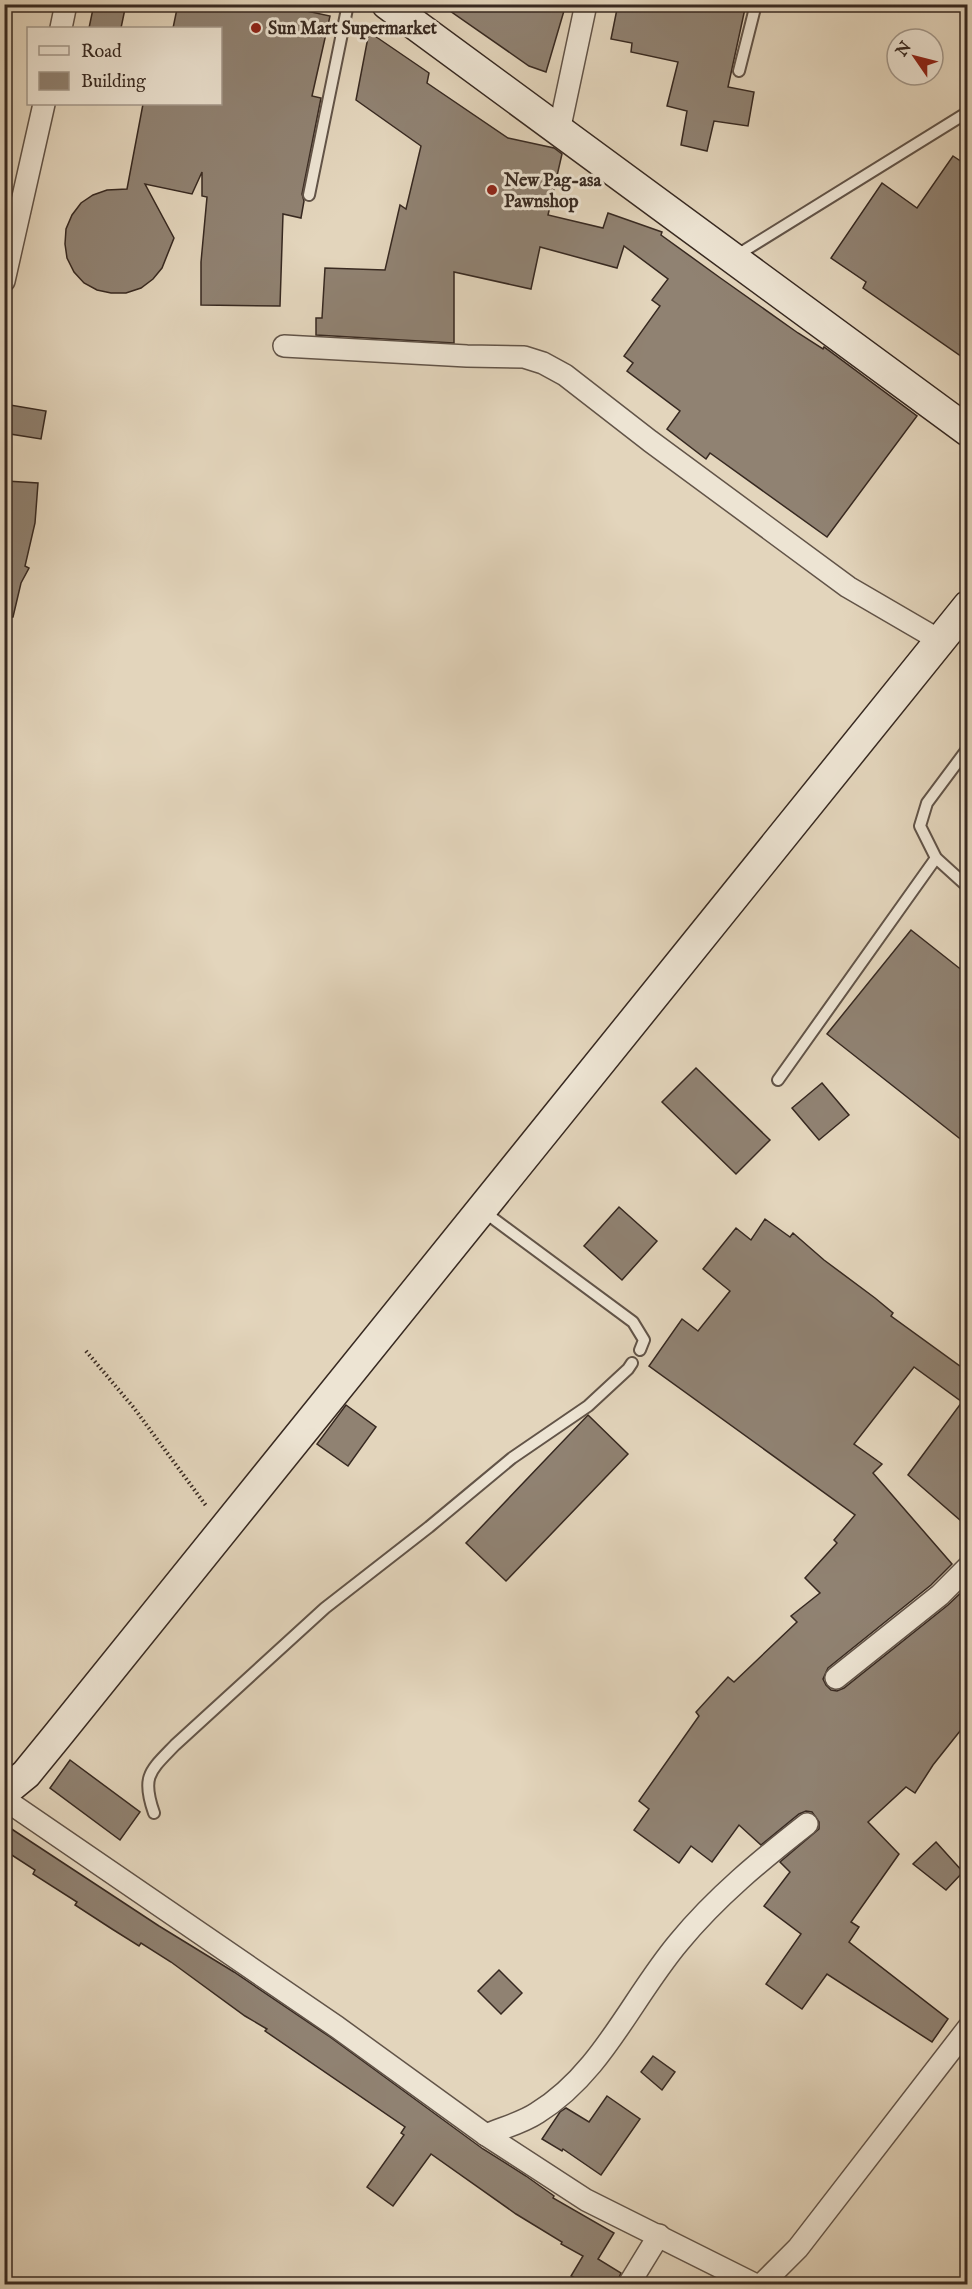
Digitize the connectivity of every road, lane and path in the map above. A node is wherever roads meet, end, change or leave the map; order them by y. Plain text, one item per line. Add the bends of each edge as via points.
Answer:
1 (66, 4) edge
2 (348, 4) edge
3 (387, 4) edge
4 (586, 4) edge
5 (756, 4) edge
6 (61, 27) edge
7 (740, 71) dead end
8 (44, 105) edge
9 (968, 112) edge
10 (559, 131) junction
11 (309, 195) dead end
12 (731, 259) junction
13 (4, 281) edge
14 (284, 346) dead end
15 (968, 431) edge
16 (968, 606) edge
17 (939, 640) junction
18 (968, 748) edge
19 (936, 858) junction
20 (968, 887) edge
21 (778, 1080) dead end
22 (480, 1209) junction
23 (640, 1350) dead end
24 (86, 1351) dead end
25 (632, 1363) dead end
26 (224, 1529) junction
27 (968, 1567) edge
28 (836, 1678) dead end
29 (4, 1792) edge
30 (4, 1799) edge
31 (154, 1813) dead end
32 (807, 1824) dead end
33 (968, 2028) edge
34 (486, 2135) junction
35 (659, 2235) junction
36 (629, 2284) edge
37 (754, 2284) edge
38 (762, 2284) edge

1 - 6 street
2 - 11 lane
3 - 10 street
4 - 10 street
5 - 7 lane
8 - 13 street
9 - 12 lane
10 - 12 street
12 - 15 street
14 - 17 street via 524,357 543,363 565,375 848,587
16 - 17 street
17 - 22 street
18 - 19 lane via 927,803 920,825
19 - 20 lane
19 - 21 lane
22 - 23 lane via 633,1322 644,1340
22 - 26 street
24 - 26 path via 134,1408
25 - 31 lane via 588,1406 512,1458 325,1608 175,1745 149,1777 147,1792
26 - 29 street via 26,1774
27 - 28 street via 940,1595
30 - 34 street via 337,2027
32 - 34 street via 737,1880 678,1942 602,2052 579,2078 535,2114
33 - 38 street via 798,2248
34 - 35 street via 586,2200
35 - 36 street
35 - 37 street

